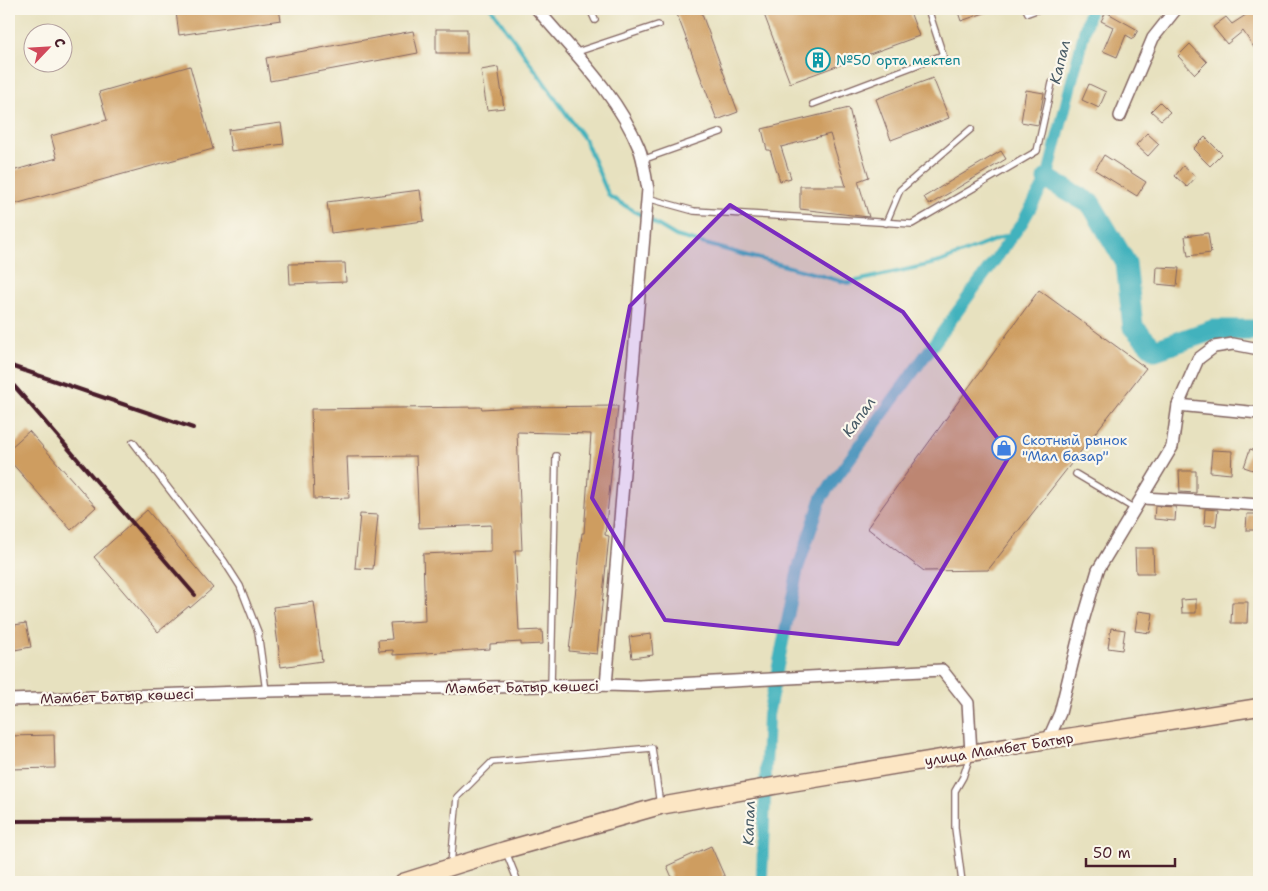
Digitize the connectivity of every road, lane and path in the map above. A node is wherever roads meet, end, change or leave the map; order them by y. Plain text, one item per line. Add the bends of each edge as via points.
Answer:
1 (537, 9) edge
2 (590, 9) edge
3 (928, 9) edge
4 (1026, 9) edge
5 (1039, 9) edge
6 (1176, 9) edge
7 (595, 20) dead end
8 (658, 24) dead end
9 (574, 53) junction
10 (1052, 83) dead end
11 (813, 104) dead end
12 (1120, 116) dead end
13 (971, 129) dead end
14 (721, 132) dead end
15 (642, 160) junction
16 (647, 204) junction
17 (886, 223) junction
18 (1259, 350) edge
19 (1178, 405) junction
20 (1259, 413) edge
21 (133, 442) dead end
22 (556, 456) dead end
23 (1076, 474) dead end
24 (1142, 498) junction
25 (1259, 505) edge
26 (1135, 509) junction
27 (606, 685) junction
28 (551, 686) junction
29 (266, 691) junction
30 (9, 700) edge
31 (1259, 707) edge
32 (1048, 740) junction
33 (972, 753) junction
34 (660, 806) junction
35 (505, 850) junction
36 (451, 866) junction
37 (403, 882) edge
38 (518, 882) edge
39 (962, 882) edge

1 - 9 street
2 - 7 lane
3 - 11 lane via 944,55
4 - 5 lane via 1028,13
6 - 12 street via 1153,38
8 - 9 lane
9 - 15 street via 621,113
10 - 17 lane via 1036,152 912,224
13 - 17 lane via 900,190
14 - 15 lane
15 - 16 street via 648,189
16 - 17 lane via 694,211
16 - 27 street
18 - 19 street via 1233,344 1214,348 1198,359
19 - 20 street
19 - 24 street via 1172,447
21 - 29 lane via 240,586 258,632
22 - 28 lane
23 - 26 lane
24 - 25 street
24 - 26 street
26 - 32 street via 1098,570 1060,713
27 - 28 street, Мәмбет Батыр көшесі
27 - 33 street, Мәмбет Батыр көшесі via 942,670 968,703
28 - 29 street, Мәмбет Батыр көшесі
29 - 30 street, Мәмбет Батыр көшесі
31 - 32 main road, улица Мамбет Батыр
32 - 33 main road, улица Мамбет Батыр
33 - 34 main road, улица Мамбет Батыр
33 - 39 lane via 955,791 954,828
34 - 35 main road
34 - 36 lane via 652,748 492,762 456,797
35 - 36 main road
35 - 38 lane
36 - 37 main road

